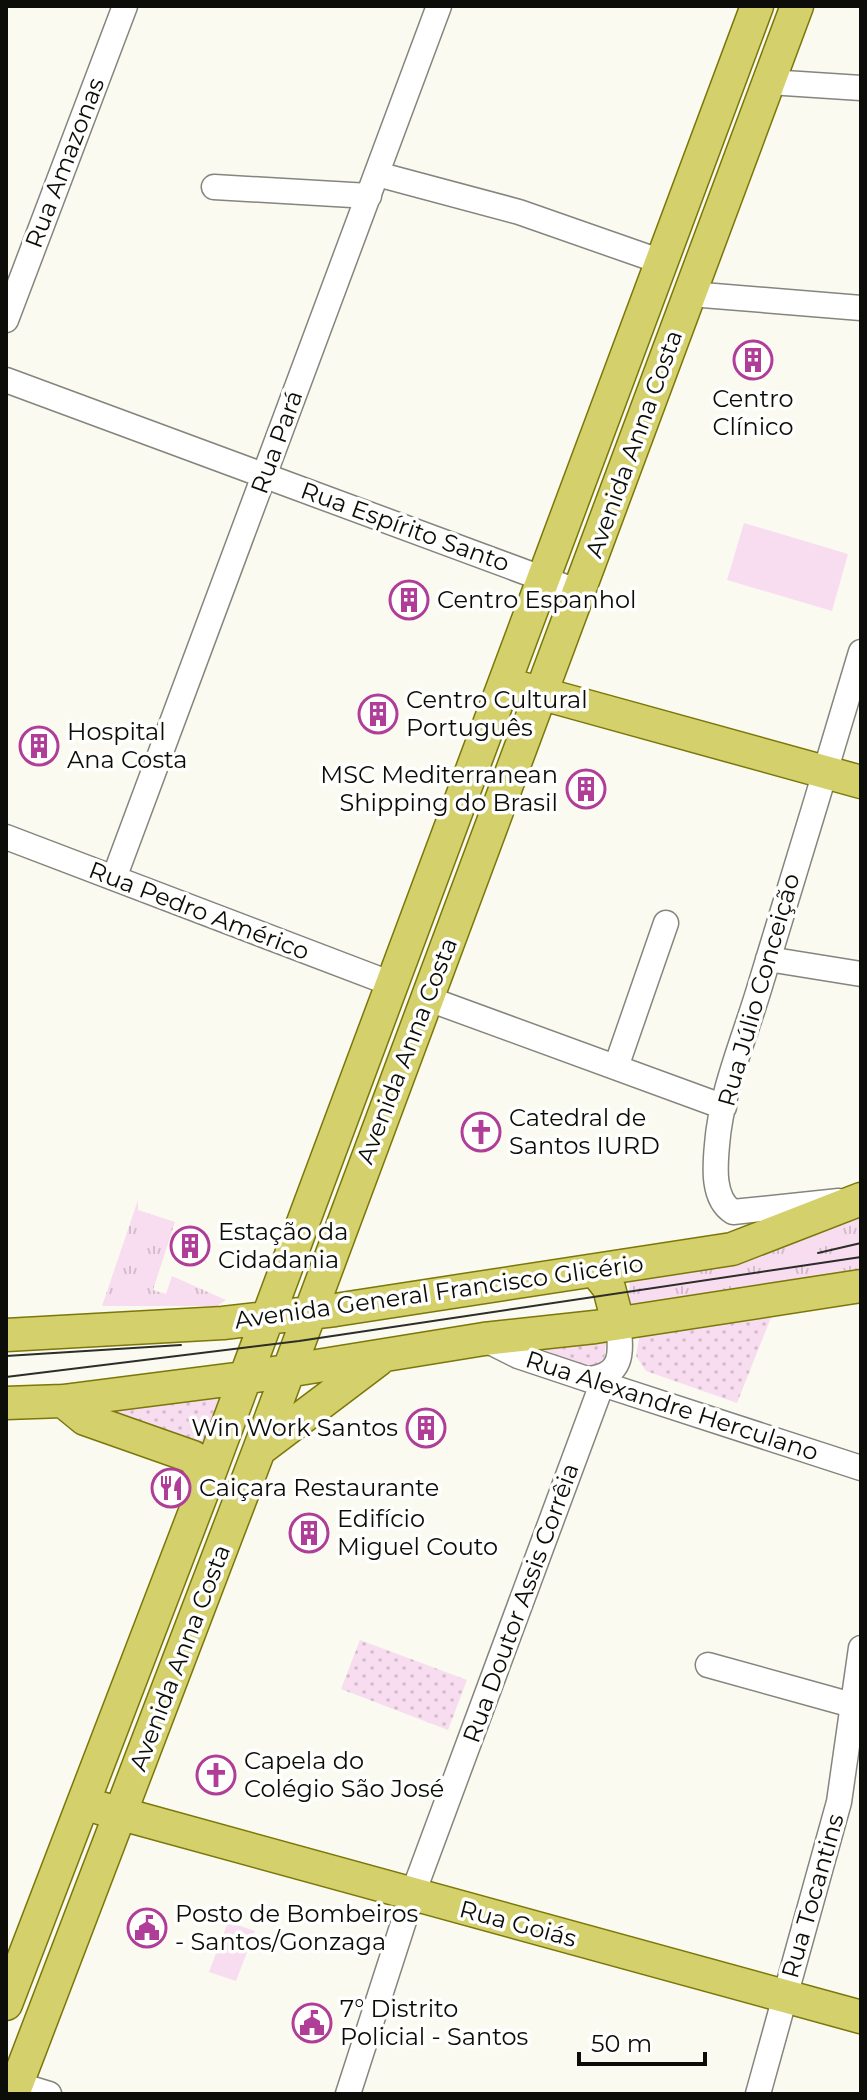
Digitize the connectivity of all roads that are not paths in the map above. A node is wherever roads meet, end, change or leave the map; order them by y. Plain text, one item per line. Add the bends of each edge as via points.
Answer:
1 (125, 6) edge
2 (439, 6) edge
3 (757, 6) edge
4 (797, 6) edge
5 (769, 82) junction
6 (861, 88) edge
7 (373, 185) junction
8 (214, 187) dead end
9 (662, 262) junction
10 (690, 294) junction
11 (861, 308) edge
12 (6, 320) edge
13 (6, 380) edge
14 (265, 476) junction
15 (544, 577) junction
16 (579, 592) junction
17 (861, 652) edge
18 (504, 684) junction
19 (541, 694) junction
20 (827, 772) junction
21 (861, 782) edge
22 (6, 837) edge
23 (114, 878) junction
24 (666, 923) dead end
25 (768, 959) junction
26 (861, 974) edge
27 (392, 984) junction
28 (426, 998) junction
29 (616, 1067) junction
30 (398, 1072) junction
31 (724, 1107) junction
32 (856, 1200) edge
33 (327, 1264) junction
34 (595, 1270) junction
35 (861, 1286) edge
36 (386, 1302) junction
37 (309, 1312) junction
38 (267, 1317) junction
39 (618, 1323) junction
40 (6, 1335) edge
41 (484, 1339) junction
42 (385, 1355) junction
43 (287, 1372) junction
44 (243, 1378) junction
45 (594, 1382) junction
46 (63, 1401) junction
47 (6, 1403) edge
48 (259, 1450) junction
49 (861, 1468) edge
50 (204, 1488) junction
51 (861, 1648) edge
52 (708, 1665) dead end
53 (852, 1705) junction
54 (83, 1804) junction
55 (120, 1813) junction
56 (412, 1896) junction
57 (785, 1995) junction
58 (6, 2004) edge
59 (861, 2017) edge
60 (12, 2087) edge
61 (49, 2094) edge
62 (348, 2094) edge
63 (758, 2094) edge

1 - 12 street, Rua Amazonas
2 - 7 street, Rua Pará
3 - 9 main road, Avenida Anna Costa
4 - 5 main road, Avenida Anna Costa
5 - 6 street
5 - 10 main road, Avenida Anna Costa
7 - 8 street
7 - 9 street via 519,212
7 - 14 street, Rua Pará
9 - 15 main road, Avenida Anna Costa
10 - 11 street
10 - 16 main road, Avenida Anna Costa
13 - 14 street, Rua Espírito Santo
14 - 15 street, Rua Espírito Santo
14 - 23 street, Rua Pará
15 - 16 street, Rua Espírito Santo
15 - 18 main road, Avenida Anna Costa
16 - 19 main road, Avenida Anna Costa
17 - 20 street, Rua Júlio Conceição
18 - 19 main road
18 - 27 main road, Avenida Anna Costa
19 - 20 main road
19 - 28 main road, Avenida Anna Costa
20 - 21 main road
20 - 25 street, Rua Júlio Conceição
22 - 23 street, Rua Pedro Américo
23 - 27 street, Rua Pedro Américo
24 - 29 street
25 - 26 street
25 - 31 street, Rua Júlio Conceição
27 - 30 main road via 413,1004 397,1057
27 - 38 main road, Avenida Anna Costa
28 - 29 street
28 - 30 main road, Avenida Anna Costa
29 - 31 street
30 - 33 main road, Avenida Anna Costa
31 - 32 street, Rua Júlio Conceição via 716,1160 726,1208 741,1213
32 - 34 main road, Avenida General Francisco Glicério via 749,1245
33 - 36 main road via 345,1287
33 - 37 main road, Avenida Anna Costa
34 - 36 main road, Avenida General Francisco Glicério
34 - 39 main road via 609,1288
35 - 39 main road
36 - 37 main road, Avenida General Francisco Glicério
37 - 38 main road, Avenida General Francisco Glicério
37 - 43 main road, Avenida Anna Costa
38 - 40 main road, Avenida General Francisco Glicério
38 - 44 main road, Avenida Anna Costa
39 - 41 main road
39 - 45 street via 614,1370
41 - 42 main road
41 - 45 street, Rua Alexandre Herculano
42 - 43 main road
42 - 48 main road
43 - 44 main road
43 - 48 main road, Avenida Anna Costa
44 - 46 main road
44 - 50 main road, Avenida Anna Costa
45 - 49 street, Rua Alexandre Herculano
45 - 56 street, Rua Doutor Assis Corrêia
46 - 47 main road
46 - 50 main road via 85,1419 193,1457 202,1470
48 - 55 main road, Avenida Anna Costa
50 - 54 main road, Avenida Anna Costa
51 - 53 street, Rua Tocantins
52 - 53 street
53 - 57 street, Rua Tocantins via 839,1802
54 - 55 main road, Rua Goiás
54 - 58 main road, Avenida Anna Costa
55 - 56 main road, Rua Goiás
55 - 60 main road, Avenida Anna Costa
56 - 57 main road, Rua Goiás
56 - 62 street, Rua Doutor Assis Corrêia
57 - 59 main road, Rua Goiás
57 - 63 street, Rua Tocantins
60 - 61 street

